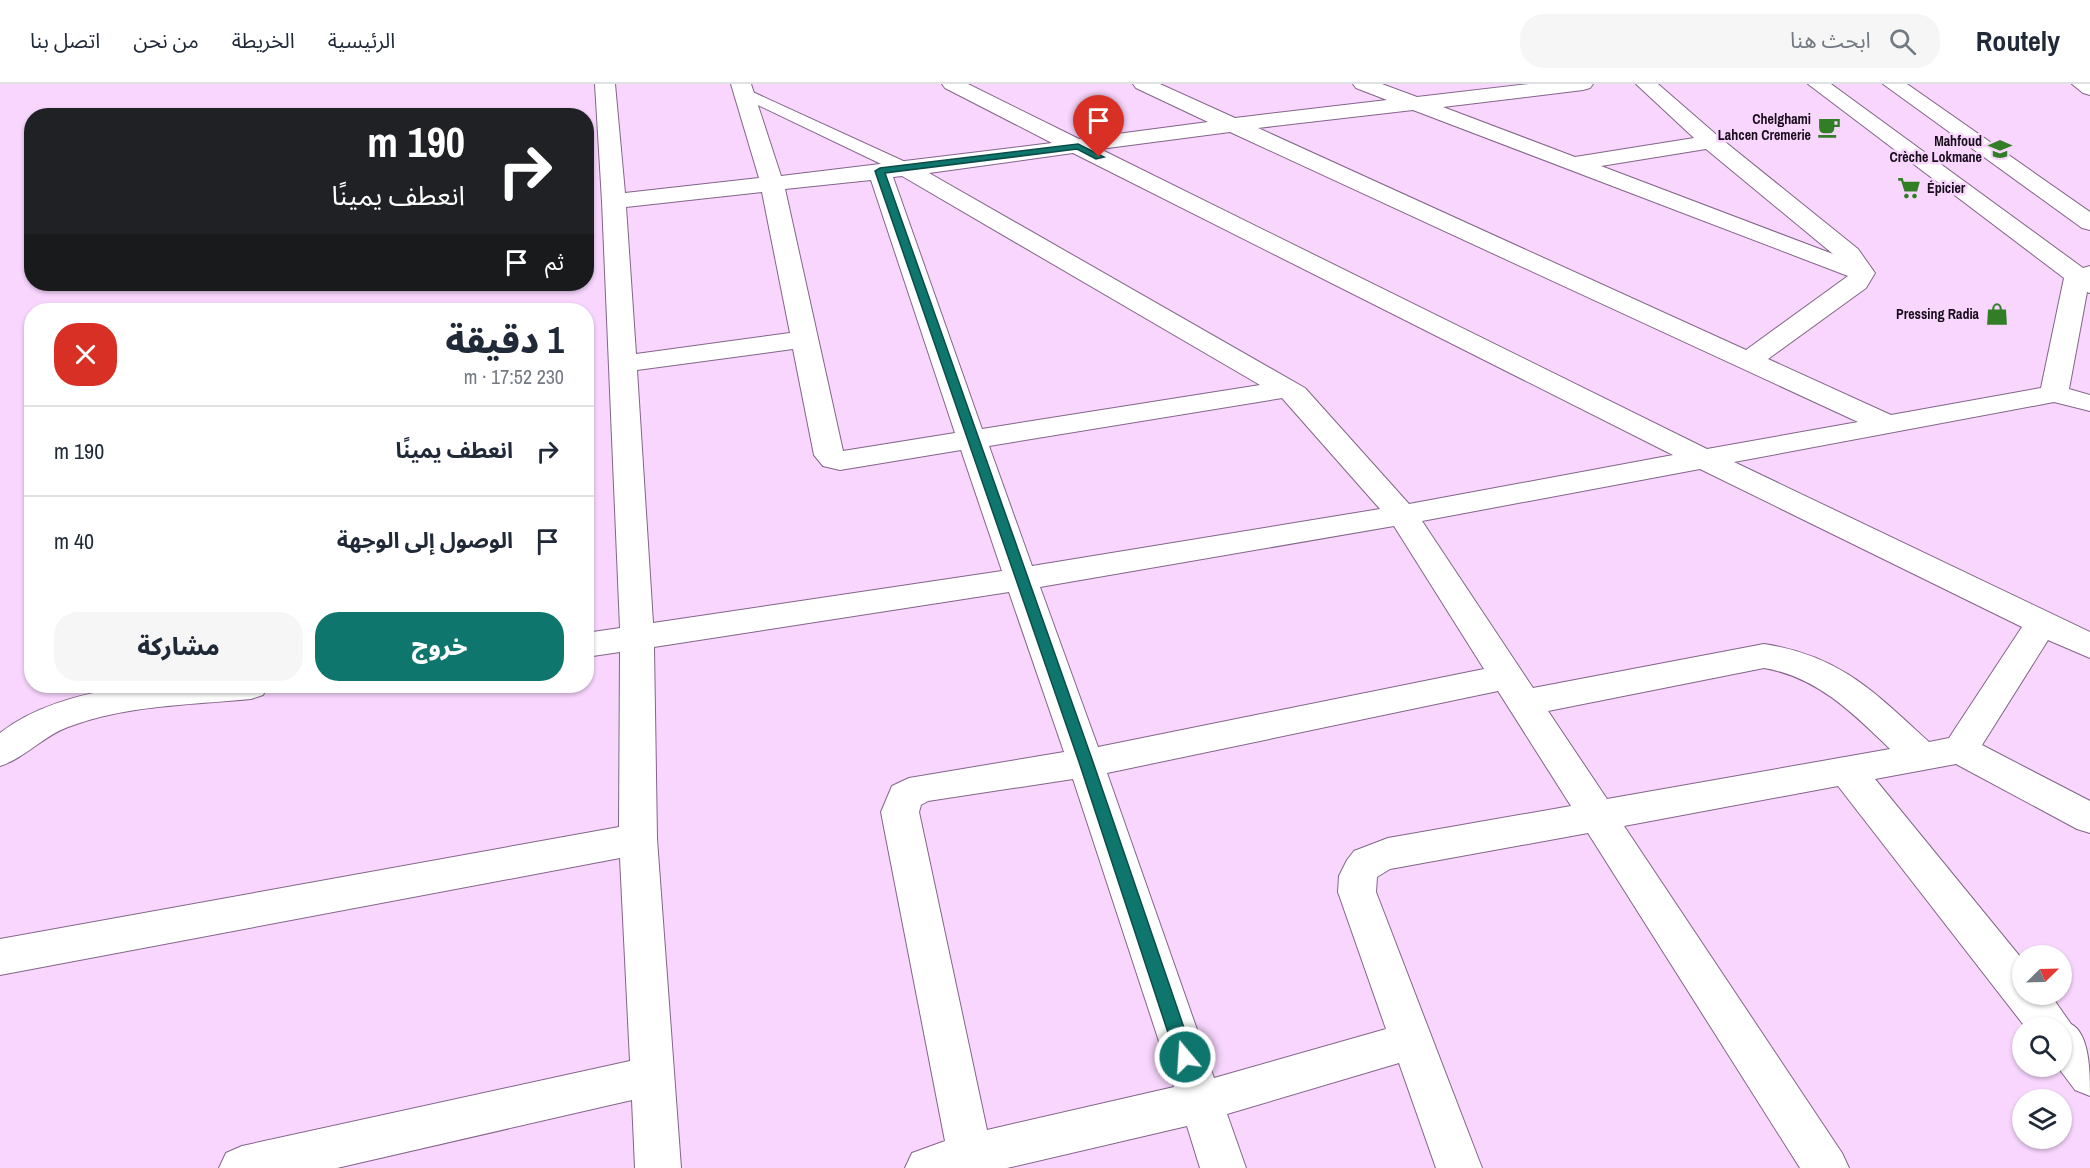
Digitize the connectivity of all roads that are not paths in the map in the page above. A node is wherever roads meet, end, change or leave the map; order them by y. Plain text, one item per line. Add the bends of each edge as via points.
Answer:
1 (605, 84) edge
2 (952, 84) edge
3 (1143, 84) edge
4 (1582, 84) edge
5 (1646, 84) edge
6 (1818, 84) edge
7 (1893, 84) edge
8 (2082, 84) edge
9 (1371, 86) edge
10 (743, 88) edge
11 (2090, 89) edge
12 (1415, 103) junction
13 (1231, 125) junction
14 (1711, 142) junction
15 (1078, 147) junction
16 (1570, 164) junction
17 (893, 170) junction
18 (772, 184) junction
19 (614, 201) junction
20 (2090, 223) edge
21 (1862, 273) junction
22 (2086, 278) edge
23 (805, 339) junction
24 (1751, 359) junction
25 (623, 364) junction
26 (1286, 389) junction
27 (2054, 394) junction
28 (2090, 403) edge
29 (1889, 424) junction
30 (973, 438) junction
31 (1703, 459) junction
32 (1402, 515) junction
33 (1020, 579) junction
34 (2042, 622) junction
35 (637, 638) junction
36 (594, 644) edge
37 (2090, 646) edge
38 (1516, 690) junction
39 (193, 693) edge
40 (1960, 750) junction
41 (0, 752) edge
42 (1922, 757) junction
43 (1086, 762) junction
44 (1846, 770) junction
45 (1599, 815) junction
46 (2090, 818) edge
47 (638, 839) junction
48 (0, 957) edge
49 (2012, 978) edge
50 (2034, 1005) edge
51 (2043, 1017) edge
52 (1410, 1041) junction
53 (2072, 1053) edge
54 (651, 1076) junction
55 (2090, 1076) edge
56 (1200, 1102) junction
57 (972, 1162) edge
58 (242, 1168) edge
59 (658, 1168) edge
60 (928, 1168) edge
61 (1223, 1168) edge
62 (1459, 1168) edge
63 (1827, 1168) edge

1 - 19 street
2 - 15 street
3 - 13 street
4 - 12 street
5 - 14 street
6 - 22 street
7 - 20 street
8 - 11 street
9 - 12 street
10 - 17 lane
10 - 18 street
12 - 13 street
12 - 16 street
13 - 15 street
13 - 24 street
14 - 16 street
14 - 21 street via 1849,254
15 - 17 street
15 - 31 street
16 - 21 street
17 - 18 street
17 - 26 street
17 - 30 street via 917,284
18 - 19 street
18 - 23 street
19 - 25 street
21 - 24 street via 1857,283
22 - 27 street
23 - 25 street
23 - 30 street via 833,460
24 - 29 street
25 - 35 street
26 - 30 street
26 - 32 street via 1301,399
27 - 28 street
27 - 29 street
29 - 31 street
30 - 33 street
31 - 32 street
31 - 34 street
32 - 33 street
32 - 38 street
33 - 35 street
33 - 43 street
34 - 37 street
34 - 40 street
35 - 36 street
35 - 47 street
38 - 42 street via 1764,656 1786,658 1833,677
38 - 43 street
38 - 45 street
39 - 41 street via 102,704 70,712 33,727
40 - 42 street
40 - 46 street
42 - 44 street
43 - 56 street
43 - 57 street via 922,788 905,796 900,807
44 - 45 street
44 - 49 street
45 - 52 street via 1388,854 1362,867 1356,877 1358,892
45 - 63 street
47 - 48 street
47 - 54 street
50 - 51 street
52 - 56 street
52 - 62 street
53 - 55 street
54 - 58 street
54 - 59 street
56 - 57 street
56 - 61 street
57 - 60 street

